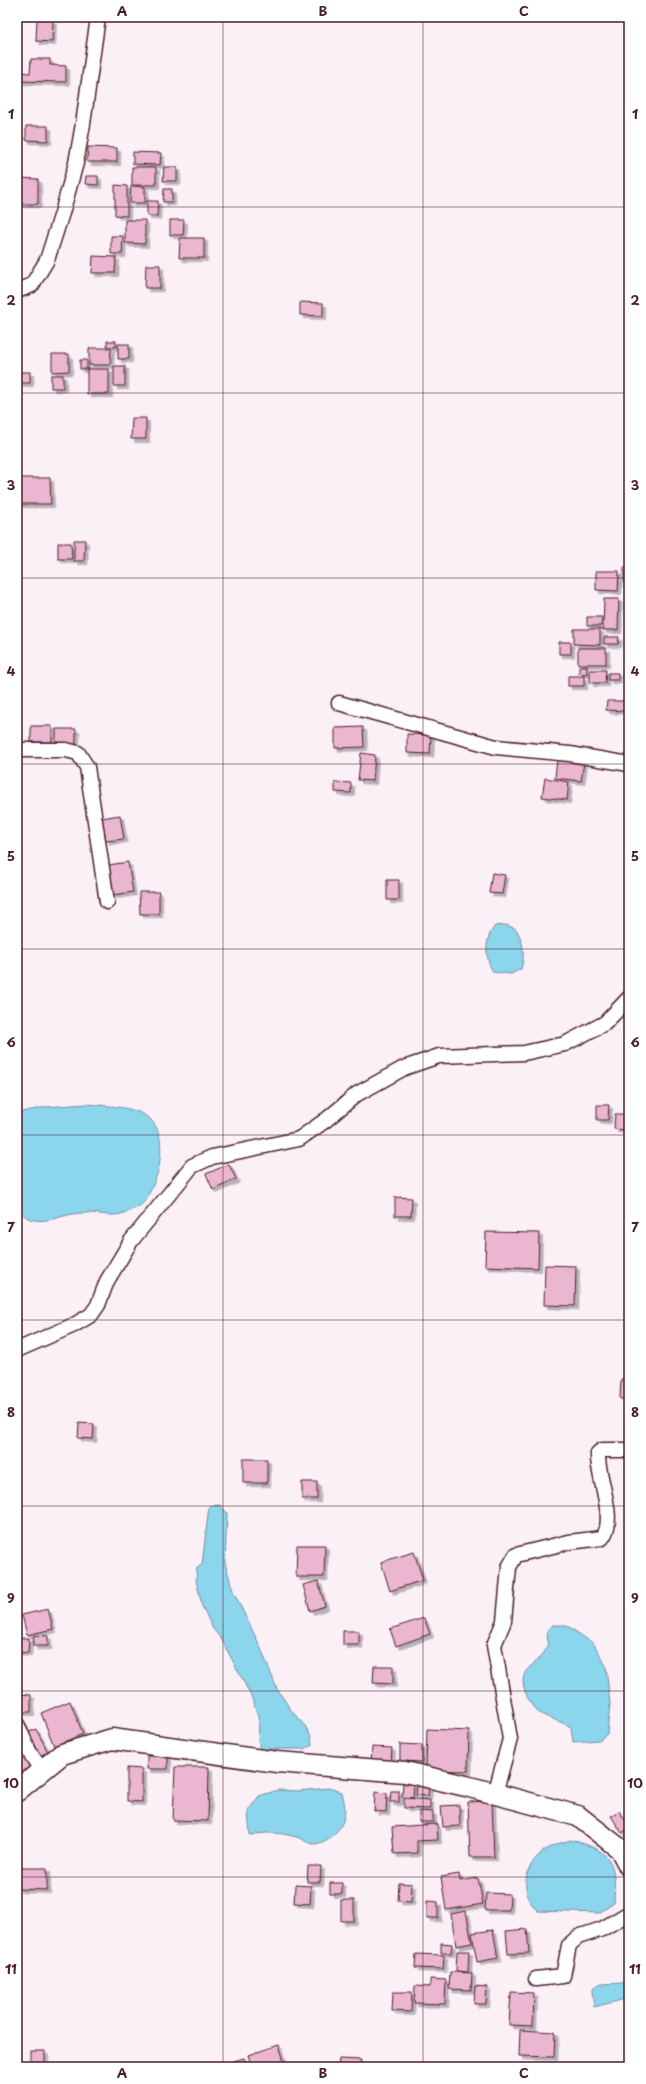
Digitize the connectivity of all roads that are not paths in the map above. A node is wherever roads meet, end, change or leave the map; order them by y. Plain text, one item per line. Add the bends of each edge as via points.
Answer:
1 (98, 17) edge
2 (17, 291) edge
3 (339, 703) dead end
4 (17, 750) edge
5 (629, 764) edge
6 (107, 902) dead end
7 (629, 998) edge
8 (17, 1350) edge
9 (629, 1450) edge
10 (17, 1724) edge
11 (42, 1771) junction
12 (17, 1791) edge
13 (495, 1794) junction
14 (629, 1866) edge
15 (629, 1913) edge
16 (536, 1979) dead end

1 - 2 street via 76,163 62,213 47,260 32,285
3 - 5 street via 496,747 570,754
4 - 6 street via 66,750 78,753 87,768
7 - 8 street via 605,1023 565,1044 524,1053 439,1056 404,1068 357,1094 299,1139 212,1157 192,1166 131,1241 107,1281 91,1315
9 - 13 street via 598,1452 598,1466 608,1518 602,1538 569,1542 516,1555 509,1567 504,1620 494,1645 510,1739
10 - 11 street via 30,1753
11 - 12 main road
11 - 13 main road via 62,1754 112,1739 277,1762 405,1772
13 - 14 main road via 578,1816 620,1849
15 - 16 street via 602,1929 578,1937 569,1945 563,1976

